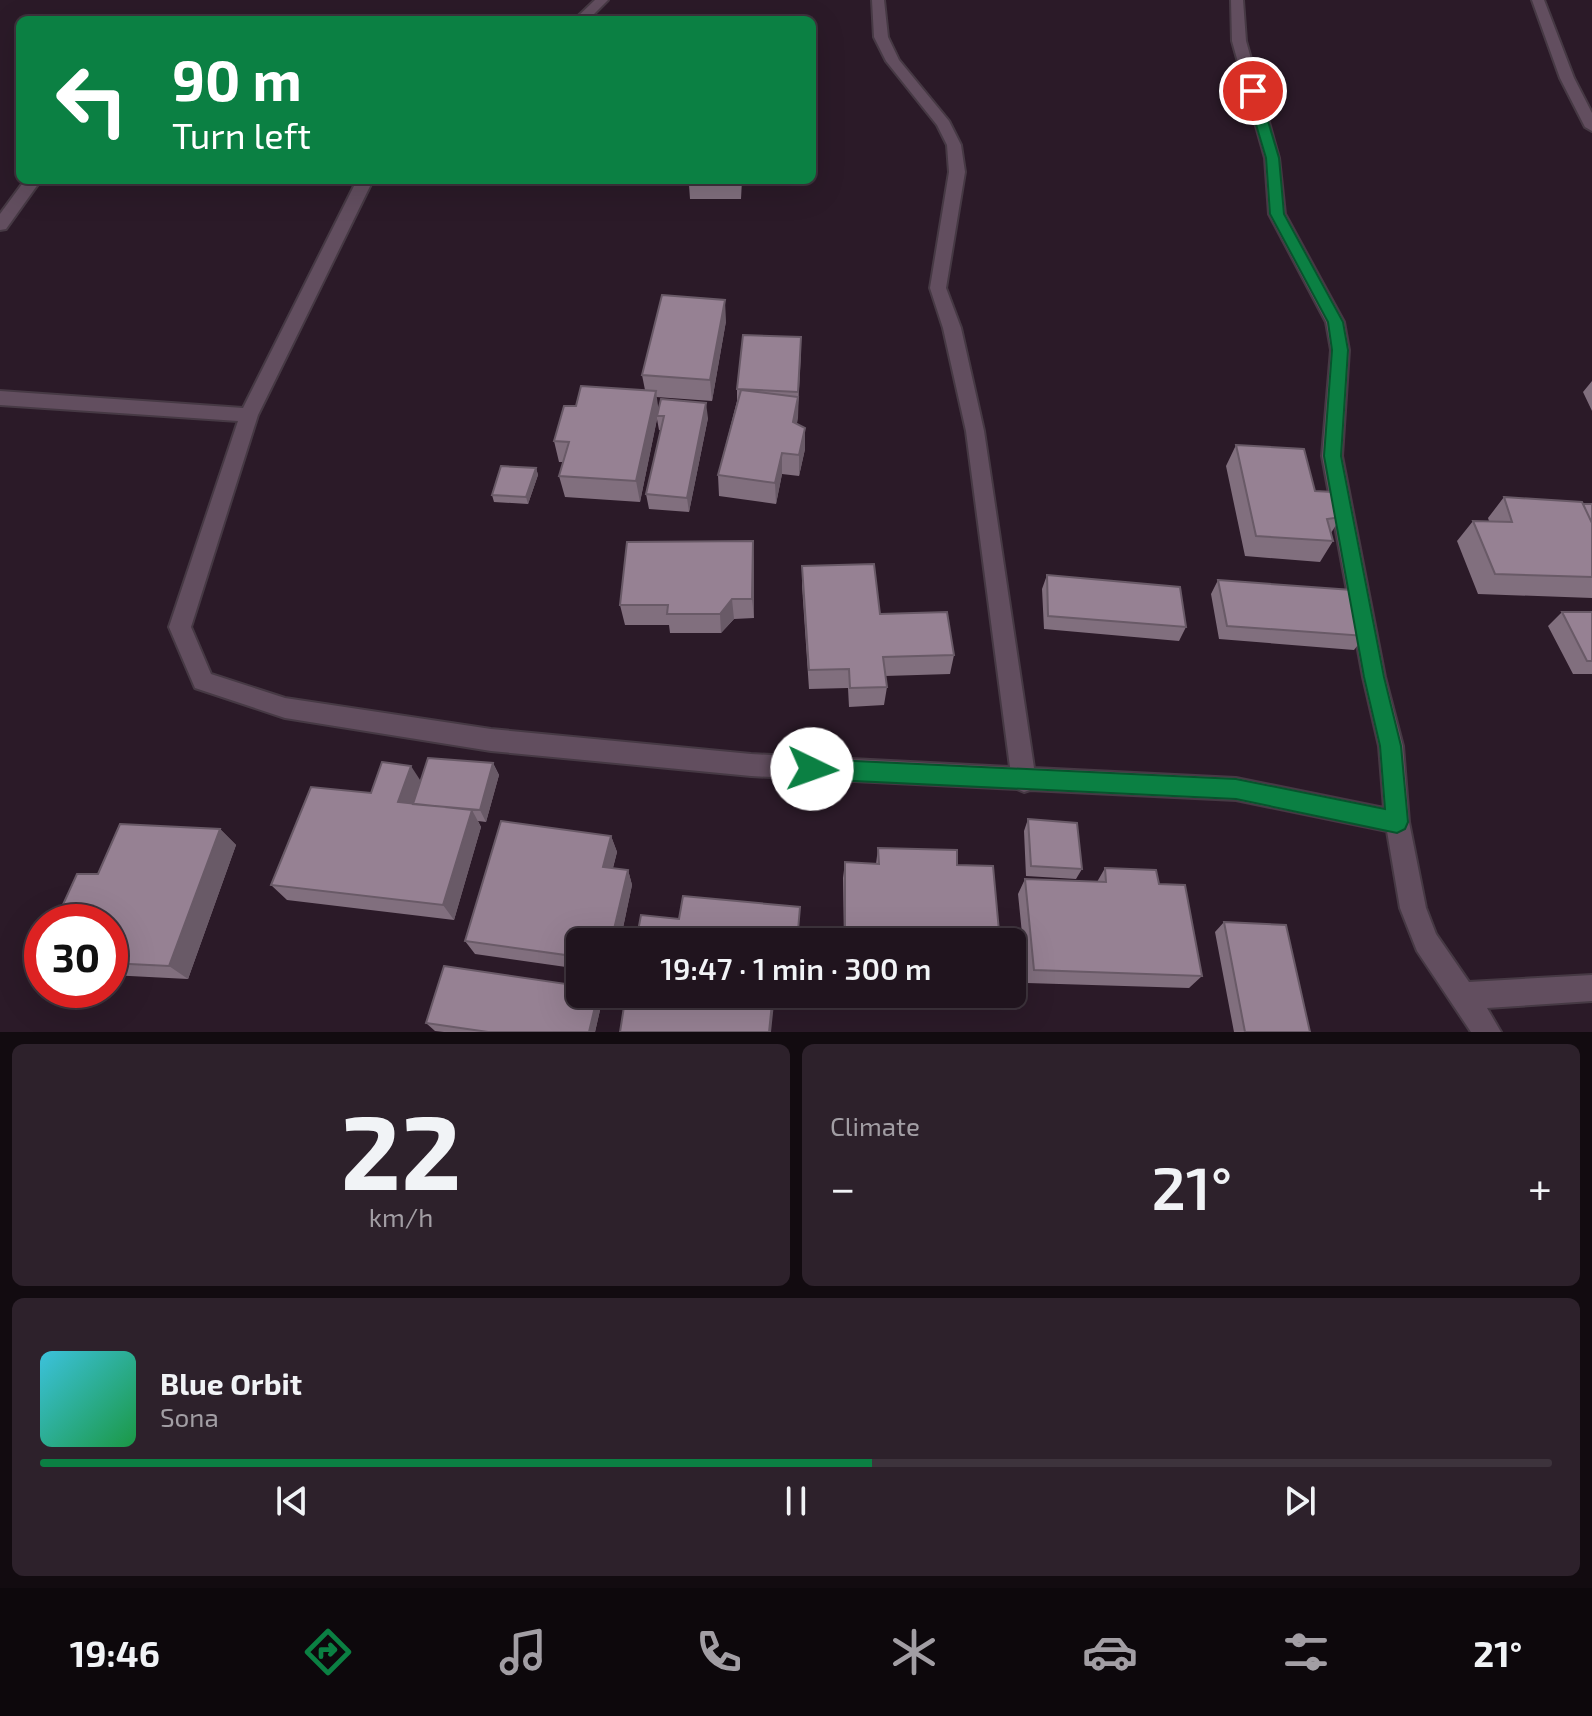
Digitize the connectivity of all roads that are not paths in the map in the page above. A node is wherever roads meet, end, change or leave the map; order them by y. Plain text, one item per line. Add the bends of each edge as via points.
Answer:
1 (602, 0) edge
2 (878, 0) edge
3 (1237, 0) edge
4 (1538, 0) edge
5 (585, 16) edge
6 (1592, 127) edge
7 (30, 184) edge
8 (363, 184) edge
9 (0, 225) edge
10 (0, 398) edge
11 (249, 415) junction
12 (1024, 781) junction
13 (1397, 822) junction
14 (1592, 988) edge
15 (1463, 996) junction
16 (1487, 1032) edge

1 - 5 street
2 - 12 street via 881,37 893,61 944,124 954,145 957,172 938,288 975,431
3 - 13 street via 1239,41 1272,158 1277,214 1335,322 1340,350 1332,456 1391,746
4 - 6 street
7 - 9 street
8 - 11 street
10 - 11 street
11 - 12 street via 180,627 203,681 285,708 491,740 751,765
12 - 13 street via 1236,789
13 - 15 street via 1413,908 1426,942
14 - 15 street
15 - 16 street

